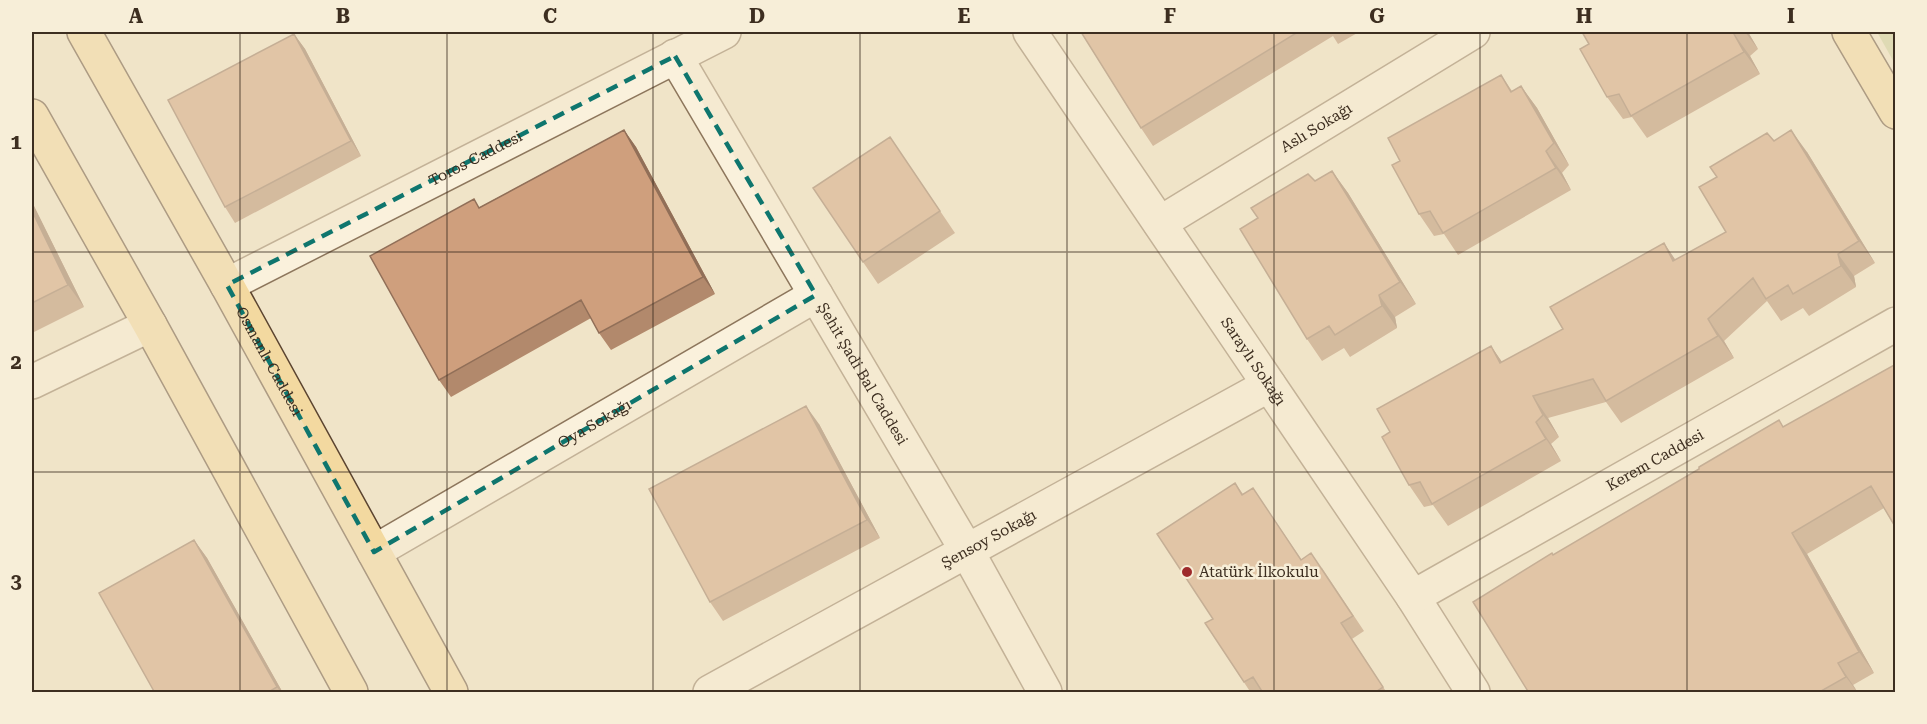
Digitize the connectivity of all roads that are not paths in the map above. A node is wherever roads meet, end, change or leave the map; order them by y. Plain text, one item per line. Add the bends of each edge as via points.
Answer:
1 (84, 32) edge
2 (724, 32) edge
3 (1030, 32) edge
4 (1473, 32) edge
5 (1849, 32) edge
6 (675, 56) junction
7 (1896, 112) edge
8 (32, 116) edge
9 (1160, 223) junction
10 (227, 285) junction
11 (816, 295) junction
12 (1896, 324) edge
13 (150, 325) junction
14 (32, 382) edge
15 (1269, 385) junction
16 (967, 551) junction
17 (374, 552) junction
18 (1413, 597) junction
19 (351, 693) edge
20 (451, 693) edge
21 (710, 693) edge
22 (1045, 693) edge
23 (1473, 693) edge

1 - 10 main road, Osmanlı Caddesi
2 - 6 street, Toros Caddesi
3 - 9 street, Saraylı Sokağı
4 - 9 street, Aslı Sokağı
5 - 7 main road
6 - 10 street, Toros Caddesi
6 - 11 street, Şehit Şadi Bal Caddesi
8 - 13 main road
9 - 15 street, Saraylı Sokağı
10 - 17 main road, Osmanlı Caddesi
11 - 16 street, Şehit Şadi Bal Caddesi
11 - 17 street, Oya Sokağı
12 - 18 street, Kerem Caddesi
13 - 14 street
13 - 19 main road
15 - 16 street, Şensoy Sokağı
15 - 18 street, Saraylı Sokağı
16 - 21 street, Şensoy Sokağı
16 - 22 street, Şehit Şadi Bal Caddesi
17 - 20 main road, Osmanlı Caddesi
18 - 23 street, Saraylı Sokağı

